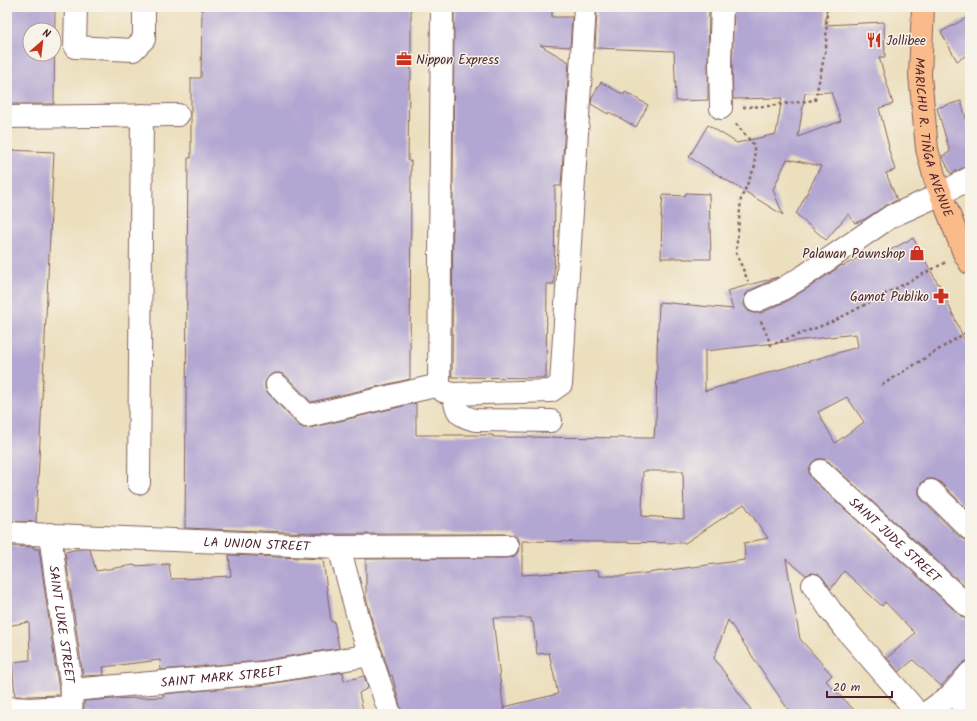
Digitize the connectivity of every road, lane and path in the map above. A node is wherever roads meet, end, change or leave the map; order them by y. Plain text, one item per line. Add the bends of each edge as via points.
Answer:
1 (76, 7) edge
2 (144, 7) edge
3 (442, 7) edge
4 (585, 7) edge
5 (722, 7) edge
6 (827, 7) edge
7 (923, 7) edge
8 (722, 108) junction
9 (142, 115) junction
10 (178, 115) dead end
11 (7, 117) edge
12 (970, 178) edge
13 (941, 194) junction
14 (967, 258) edge
15 (756, 301) junction
16 (970, 330) edge
17 (277, 385) dead end
18 (882, 385) dead end
19 (446, 389) junction
20 (551, 421) dead end
21 (821, 471) dead end
22 (139, 483) dead end
23 (931, 491) dead end
24 (970, 529) edge
25 (7, 533) edge
26 (50, 534) junction
27 (507, 546) dead end
28 (339, 547) junction
29 (813, 585) dead end
30 (970, 608) edge
31 (371, 655) junction
32 (970, 673) edge
33 (952, 694) junction
34 (71, 704) edge
35 (7, 709) edge
36 (970, 711) edge
37 (390, 714) edge
38 (919, 714) edge
39 (925, 714) edge

1 - 2 street via 75,47 133,50 144,39
3 - 19 street
4 - 19 street via 561,384 551,391
5 - 8 street
6 - 8 path via 826,48 815,100
7 - 13 main road, MARICHU R. TIÑGA AVENUE via 920,75 927,149
8 - 15 path via 754,145 755,166 741,199 736,253
9 - 10 street
9 - 11 street
9 - 22 street
12 - 13 street
13 - 14 main road, MARICHU R. TIÑGA AVENUE
13 - 15 street via 890,217 804,276 780,291
14 - 15 path via 834,321 771,345 762,325
16 - 18 path
17 - 19 street via 307,416
19 - 20 street via 457,410 464,417 475,420
21 - 30 street, SAINT JUDE STREET
23 - 24 street
25 - 26 street, LA UNION STREET
26 - 28 street, LA UNION STREET
26 - 34 street, SAINT LUKE STREET
27 - 28 street, LA UNION STREET
28 - 31 street
29 - 38 street via 831,612
31 - 34 street, SAINT MARK STREET
31 - 37 street
32 - 33 street
33 - 36 street
33 - 39 street
34 - 35 street, SAINT MARK STREET

